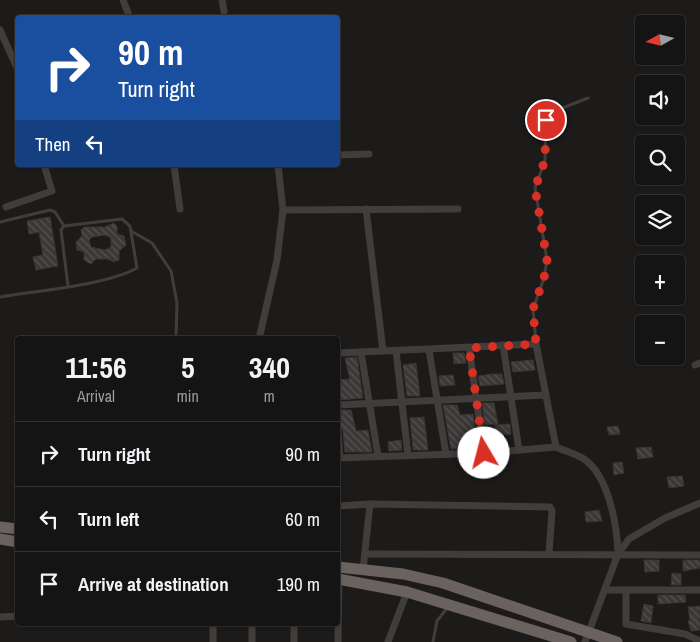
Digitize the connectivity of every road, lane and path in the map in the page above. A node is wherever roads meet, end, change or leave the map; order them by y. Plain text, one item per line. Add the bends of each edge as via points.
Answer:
1 (123, 0) edge
2 (222, 0) edge
3 (224, 11) dead end
4 (129, 15) edge
5 (0, 30) edge
6 (15, 63) edge
7 (588, 98) dead end
8 (369, 154) dead end
9 (340, 155) edge
10 (45, 167) edge
11 (174, 167) edge
12 (278, 167) edge
13 (6, 207) dead end
14 (180, 209) dead end
15 (366, 209) junction
16 (458, 209) dead end
17 (283, 210) junction
18 (0, 222) edge
19 (64, 226) junction
20 (131, 230) junction
21 (68, 286) junction
22 (0, 297) edge
23 (176, 336) edge
24 (260, 336) edge
25 (536, 344) junction
26 (502, 345) junction
27 (469, 348) junction
28 (429, 350) junction
29 (383, 351) junction
30 (396, 351) junction
31 (361, 352) junction
32 (340, 353) edge
33 (546, 395) junction
34 (510, 397) junction
35 (476, 399) junction
36 (439, 401) junction
37 (402, 402) junction
38 (370, 404) junction
39 (340, 405) edge
40 (556, 446) junction
41 (519, 450) junction
42 (484, 453) junction
43 (446, 454) junction
44 (408, 455) junction
45 (378, 456) junction
46 (340, 458) edge
47 (700, 503) edge
48 (370, 504) junction
49 (340, 506) edge
50 (0, 527) edge
51 (15, 529) edge
52 (0, 539) edge
53 (15, 542) edge
54 (365, 554) junction
55 (549, 554) junction
56 (618, 554) junction
57 (700, 556) edge
58 (340, 567) edge
59 (363, 570) junction
60 (340, 579) edge
61 (606, 590) junction
62 (626, 590) junction
63 (700, 590) edge
64 (406, 592) junction
65 (450, 605) junction
66 (15, 616) edge
67 (0, 617) edge
68 (213, 626) edge
69 (252, 626) edge
70 (294, 626) edge
71 (338, 626) edge
72 (587, 637) edge
73 (700, 641) edge
74 (213, 642) edge
75 (252, 642) edge
76 (294, 642) edge
77 (338, 642) edge
78 (388, 642) edge
79 (433, 642) edge
80 (571, 642) edge
81 (617, 642) edge

1 - 4 street
2 - 3 street
5 - 6 street
7 - 25 lane via 552,112 546,120 545,160 535,188 547,260 533,309
8 - 9 street
10 - 13 street via 52,191
11 - 14 street
12 - 17 street
15 - 16 street
15 - 17 street
15 - 29 street
17 - 24 street via 277,260
18 - 19 lane via 50,210
19 - 20 lane via 122,219
19 - 21 lane via 61,230
20 - 21 lane via 137,268 125,275
20 - 23 lane via 152,243 171,271 177,304
21 - 22 lane
25 - 26 street
25 - 33 street
26 - 27 street
26 - 34 street
27 - 28 street
27 - 35 street
28 - 30 street
28 - 36 street
29 - 30 street
29 - 31 street
30 - 37 street
31 - 32 street
31 - 38 street
33 - 34 street
33 - 40 street
34 - 35 street
34 - 41 street
35 - 36 street
35 - 42 street
36 - 37 street
36 - 43 street
37 - 38 street
37 - 44 street
38 - 39 street
38 - 45 street
40 - 41 street
40 - 56 street via 585,460 603,484 615,522
41 - 42 street
42 - 43 street
43 - 44 street
44 - 45 street
45 - 46 street
47 - 56 street via 629,538
48 - 49 street
48 - 54 street
48 - 55 street via 550,507
50 - 51 highway
52 - 53 highway
54 - 55 street
54 - 59 street
55 - 56 street
56 - 57 street
56 - 61 street
58 - 59 highway
59 - 72 highway via 443,583
60 - 64 highway
61 - 62 street
61 - 72 street
62 - 63 street
62 - 73 street via 626,624 684,634
64 - 65 highway
64 - 78 street
65 - 79 lane via 437,622
65 - 80 highway
66 - 67 street
68 - 74 street
69 - 75 street
70 - 76 street
71 - 77 street
72 - 81 highway

